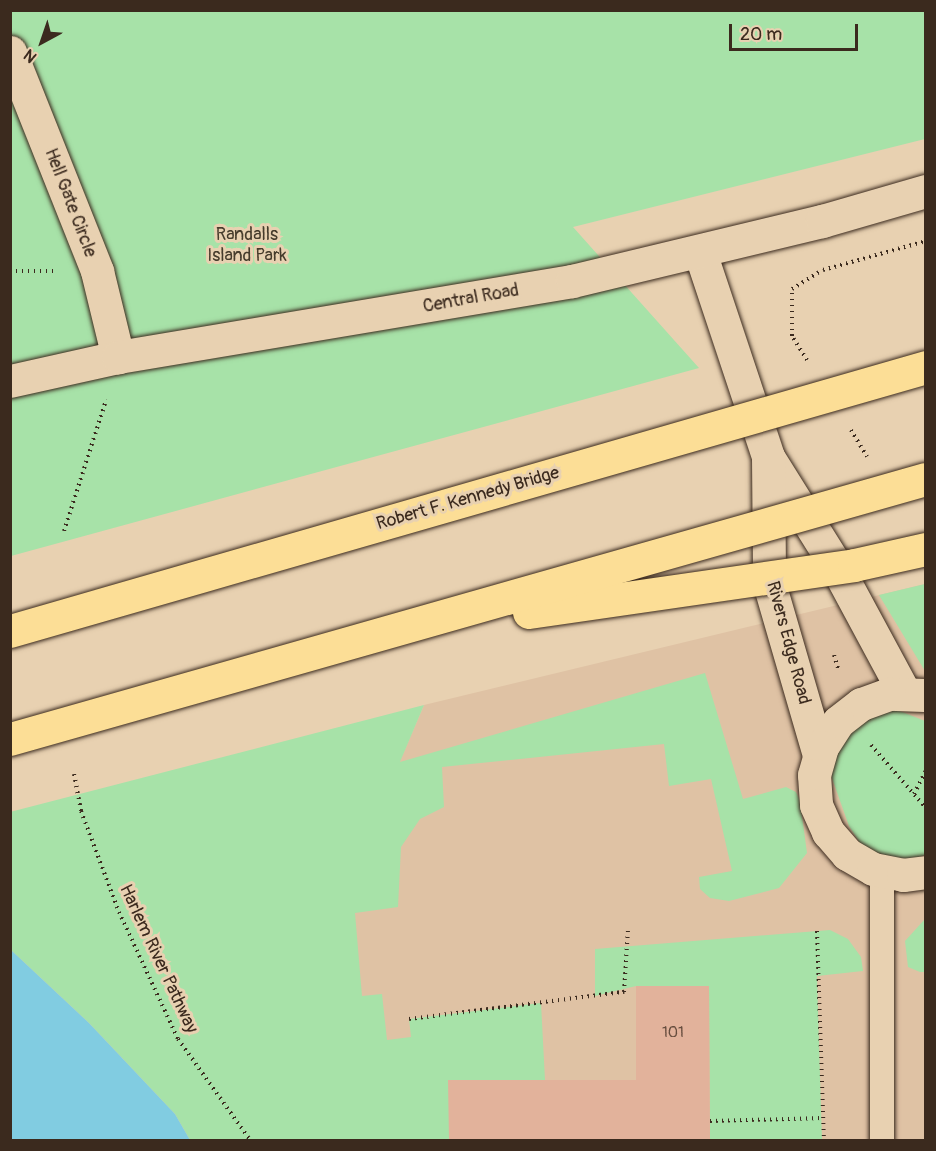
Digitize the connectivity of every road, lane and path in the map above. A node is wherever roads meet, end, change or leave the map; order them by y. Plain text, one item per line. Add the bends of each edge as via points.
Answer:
1 (10, 52) edge
2 (926, 191) edge
3 (926, 242) edge
4 (700, 252) junction
5 (792, 289) dead end
6 (118, 357) junction
7 (926, 367) edge
8 (10, 381) edge
9 (103, 413) dead end
10 (768, 457) junction
11 (926, 479) edge
12 (64, 531) dead end
13 (926, 549) edge
14 (408, 629) junction
15 (10, 631) edge
16 (915, 695) edge
17 (10, 739) edge
18 (819, 754) junction
19 (926, 770) edge
20 (74, 774) dead end
21 (913, 794) dead end
22 (882, 871) junction
23 (926, 872) edge
24 (628, 930) dead end
25 (817, 931) dead end
26 (409, 1018) dead end
27 (821, 1118) junction
28 (710, 1121) dead end
29 (250, 1140) edge
30 (824, 1140) edge
31 (882, 1140) edge

1 - 6 street, Hell Gate Circle via 97,271
2 - 4 street, Central Road
3 - 5 path via 823,270
4 - 6 street, Central Road via 495,295
4 - 10 street, Rivers Edge Road
6 - 8 street, Central Road
7 - 15 highway, Robert F. Kennedy Bridge, bridge
9 - 12 path
10 - 16 street, Rivers Edge Road
10 - 18 street, Rivers Edge Road via 770,583
11 - 14 highway, bridge
13 - 14 highway, bridge via 854,565
14 - 17 highway, bridge
16 - 18 street via 861,704 838,722
18 - 22 street via 814,775 816,805 828,832 848,854
19 - 21 path
20 - 29 path, Harlem River Pathway via 81,811 119,912 178,1039
22 - 23 street via 903,875
22 - 31 lane
24 - 26 path via 624,992
25 - 27 path
27 - 28 path
27 - 30 path

